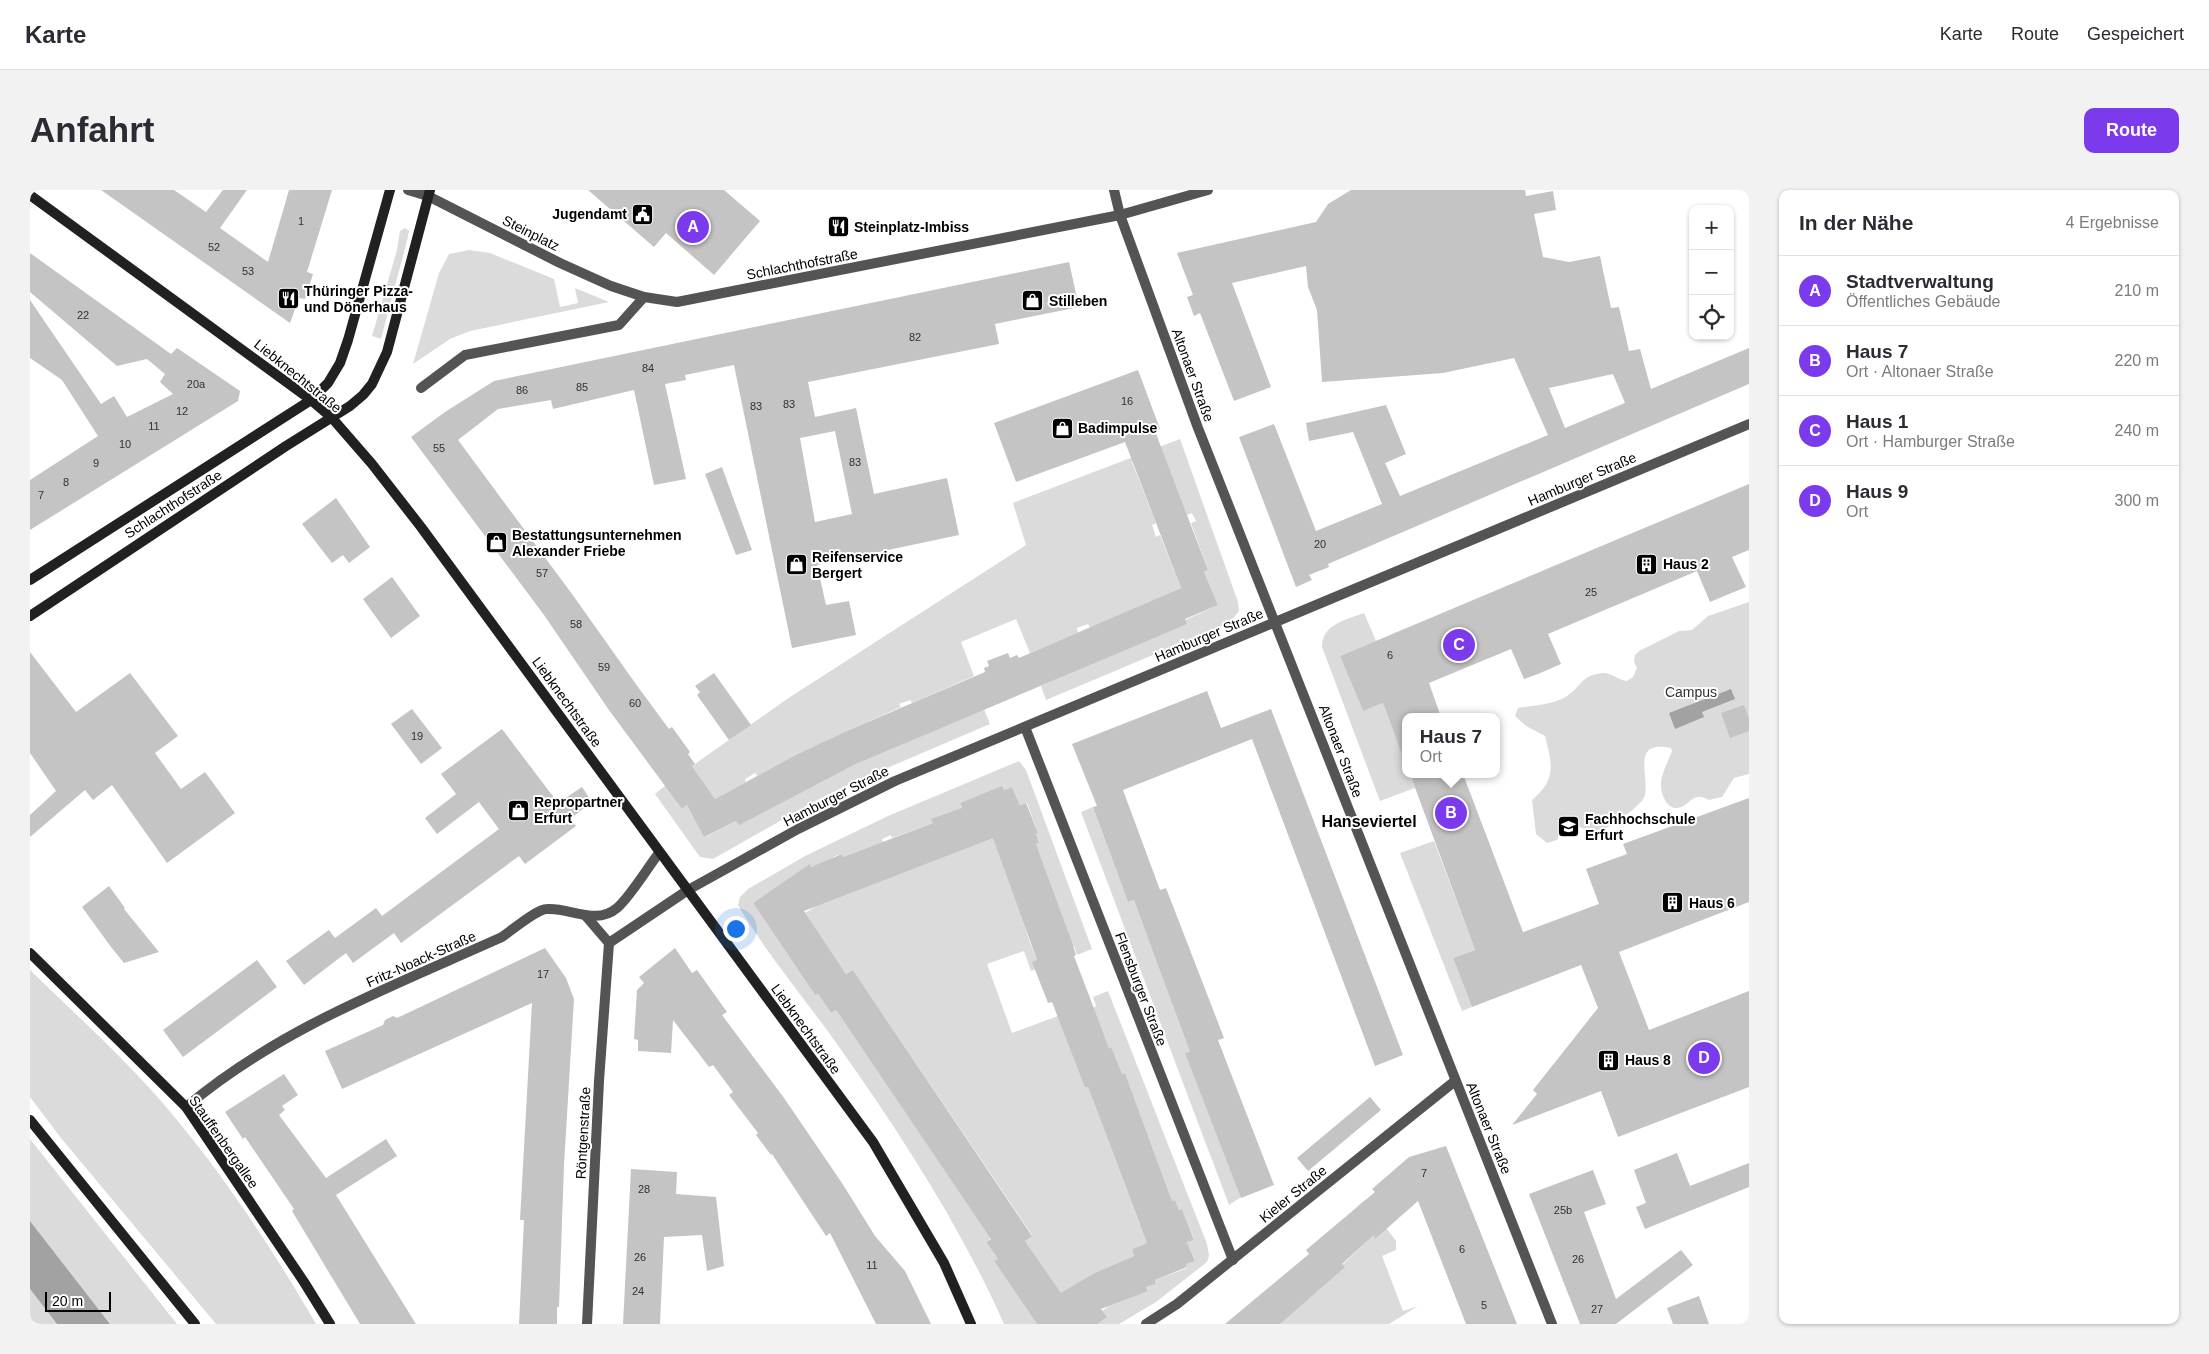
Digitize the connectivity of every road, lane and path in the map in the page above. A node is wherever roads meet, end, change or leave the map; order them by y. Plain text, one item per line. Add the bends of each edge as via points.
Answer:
1 (390, 190) edge
2 (408, 190) edge
3 (1114, 190) edge
4 (1208, 190) edge
5 (429, 193) edge
6 (30, 195) edge
7 (1120, 214) junction
8 (644, 297) junction
9 (421, 388) dead end
10 (311, 400) junction
11 (332, 418) junction
12 (1749, 424) edge
13 (30, 580) edge
14 (30, 616) edge
15 (1276, 622) junction
16 (1024, 727) junction
17 (659, 853) junction
18 (688, 890) junction
19 (585, 915) junction
20 (609, 943) junction
21 (30, 953) edge
22 (1455, 1080) junction
23 (186, 1107) junction
24 (30, 1120) edge
25 (1233, 1260) junction
26 (195, 1324) edge
27 (330, 1324) edge
28 (587, 1324) edge
29 (971, 1324) edge
30 (1146, 1324) edge
31 (1552, 1324) edge

1 - 10 main road, Schlachthofstraße via 340,363 328,383
2 - 5 street, Steinplatz
3 - 7 street, Altonaer Straße
4 - 7 street, Schlachthofstraße
5 - 8 street, Steinplatz via 560,263
5 - 11 main road, Schlachthofstraße via 380,369 363,395
6 - 10 main road, Liebknechtstraße
7 - 8 street, Schlachthofstraße via 677,302
7 - 15 street, Altonaer Straße via 1198,428
8 - 9 street via 619,325 465,355
10 - 11 main road, Liebknechtstraße
10 - 13 main road, Schlachthofstraße
11 - 14 main road, Schlachthofstraße
11 - 17 main road, Liebknechtstraße via 420,527
12 - 15 street, Hamburger Straße
15 - 16 street, Hamburger Straße
15 - 22 street, Altonaer Straße
16 - 18 street, Hamburger Straße via 895,781
16 - 25 street, Flensburger Straße
17 - 18 main road, Liebknechtstraße
17 - 19 street, Fritz-Noack-Straße via 617,908 603,915
18 - 20 street
18 - 29 main road, Liebknechtstraße via 873,1142 944,1263
19 - 20 street
19 - 23 street, Fritz-Noack-Straße via 546,908 533,914 502,937 308,1025
20 - 28 street, Röntgenstraße
21 - 23 main road, Stauffenbergallee
22 - 25 street, Kieler Straße
22 - 31 street, Altonaer Straße
23 - 27 main road, Stauffenbergallee
24 - 26 main road
25 - 30 street, Kieler Straße

